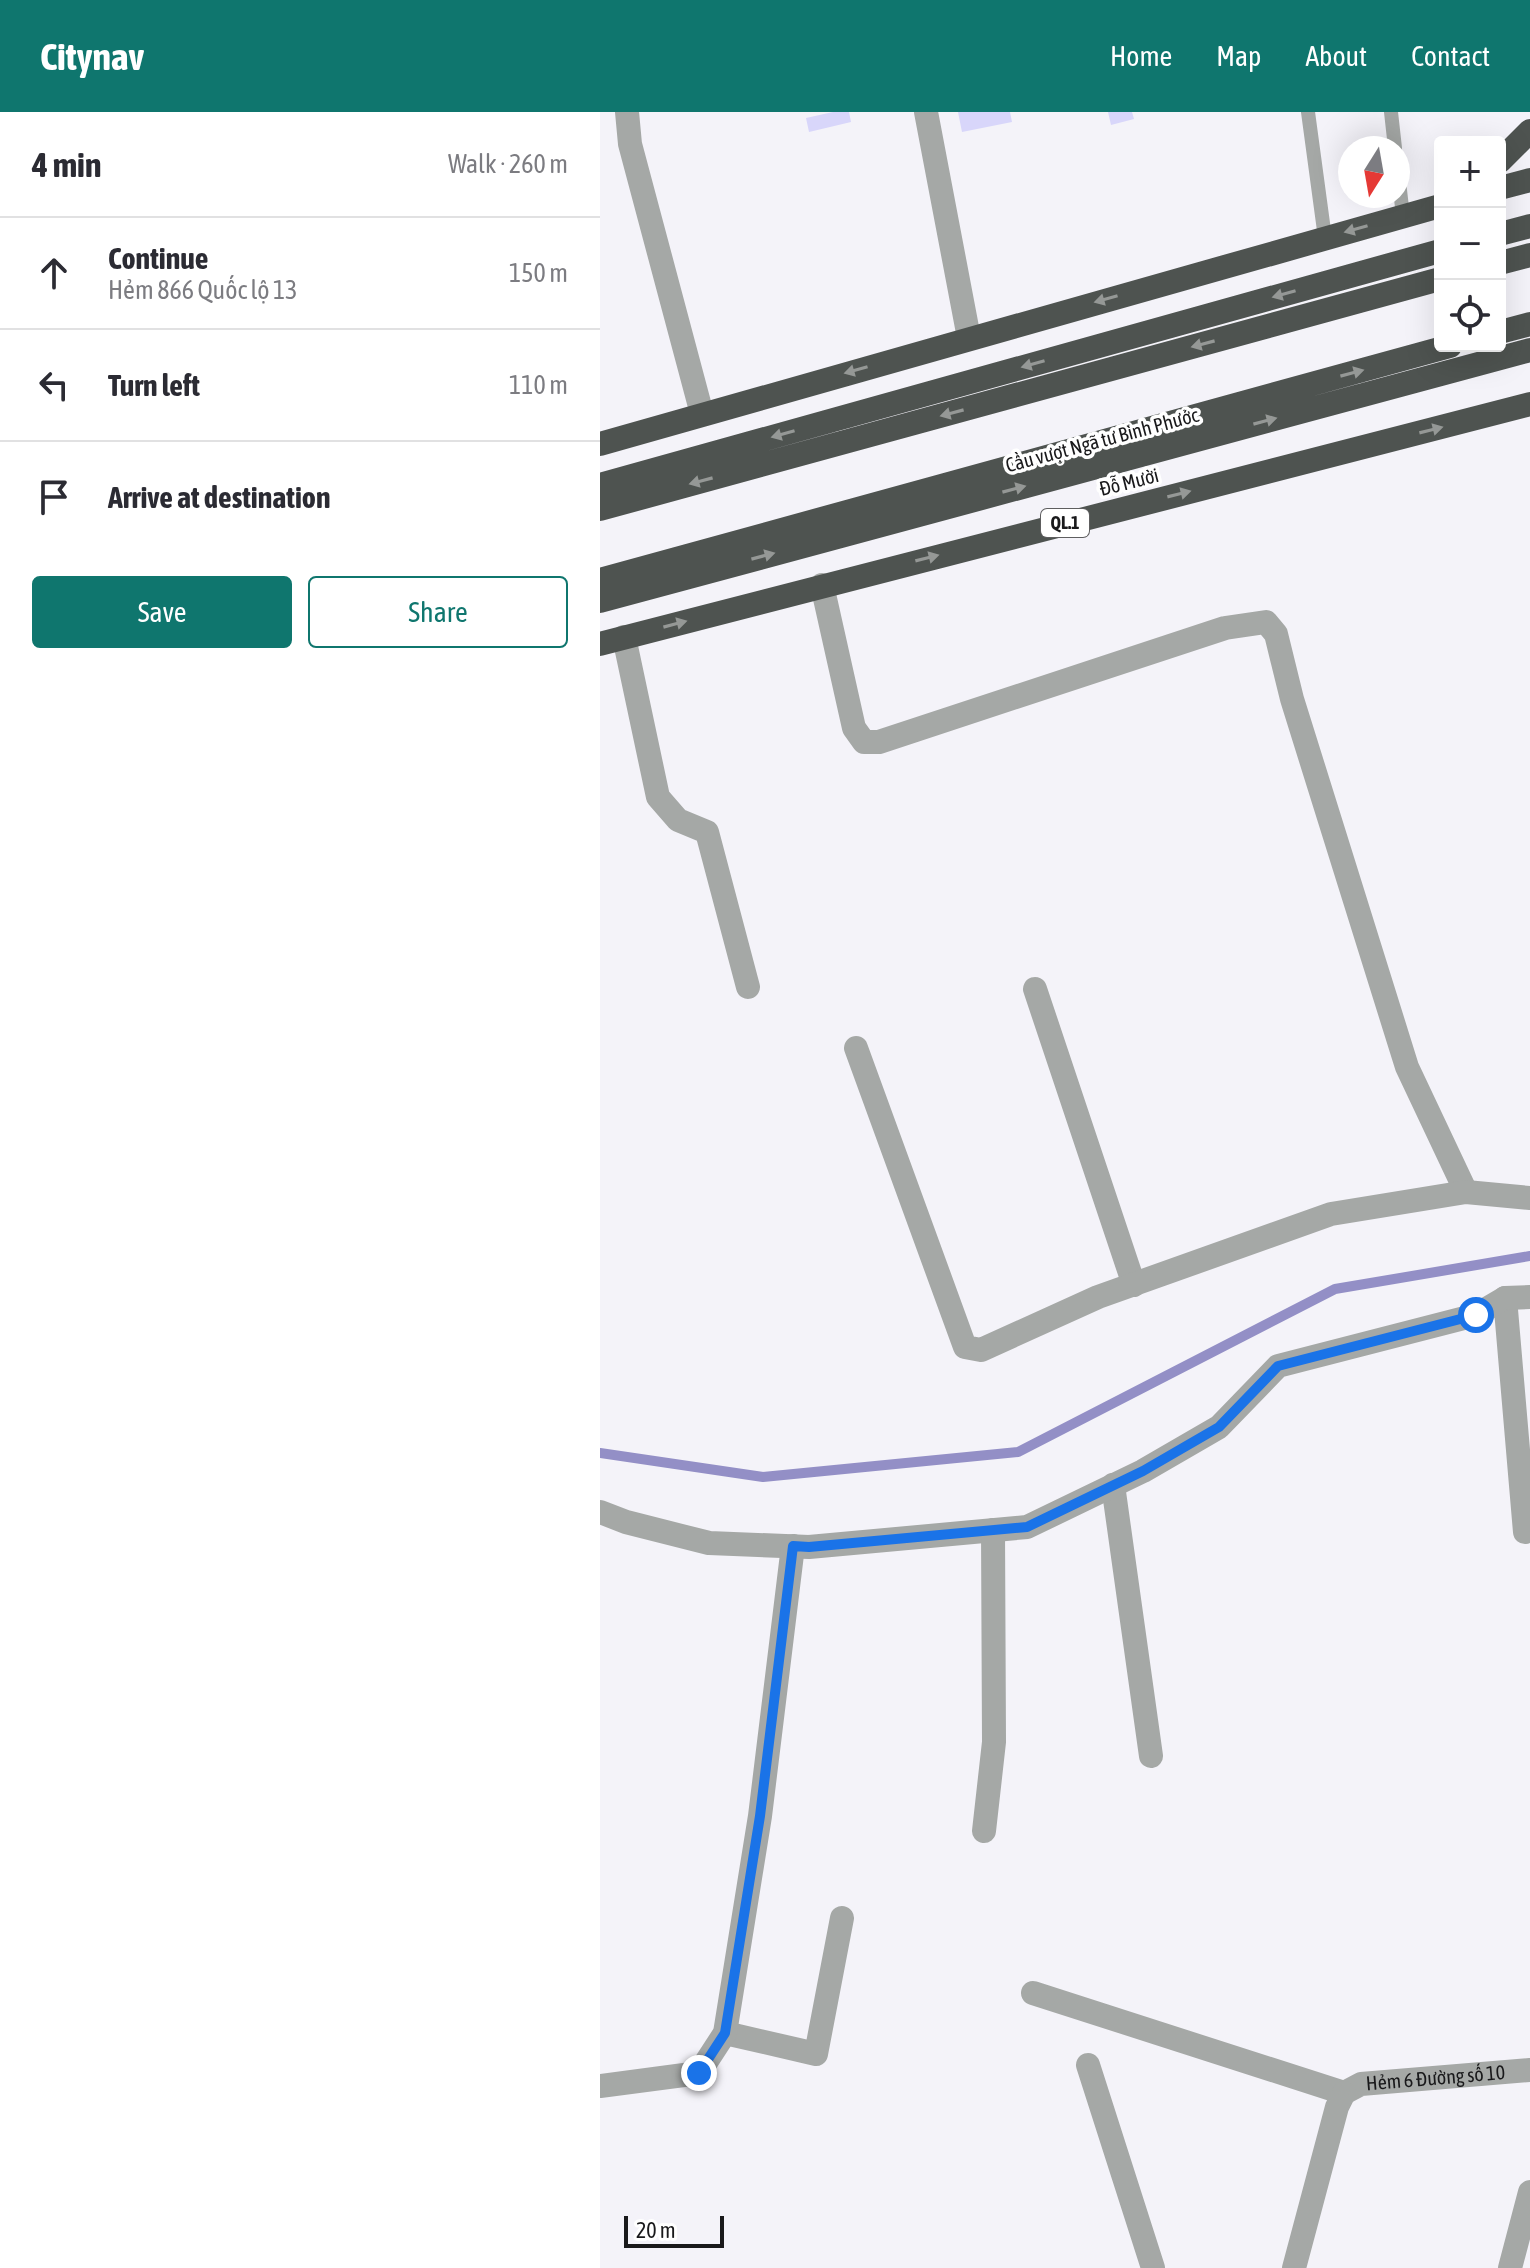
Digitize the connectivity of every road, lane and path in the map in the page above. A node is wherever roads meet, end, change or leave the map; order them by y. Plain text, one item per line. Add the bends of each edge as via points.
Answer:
1 (627, 112) edge
2 (926, 112) edge
3 (1308, 112) edge
4 (1391, 112) edge
5 (1530, 131) edge
6 (1394, 136) edge
7 (1506, 155) edge
8 (1530, 180) edge
9 (1506, 186) edge
10 (1434, 207) edge
11 (1402, 208) edge
12 (1403, 216) junction
13 (1530, 226) edge
14 (1506, 232) edge
15 (1325, 238) junction
16 (1434, 253) edge
17 (1530, 255) edge
18 (1506, 261) edge
19 (1436, 280) edge
20 (1530, 324) edge
21 (1506, 330) edge
22 (969, 338) junction
23 (1530, 350) edge
24 (1434, 351) edge
25 (1523, 410) edge
26 (702, 414) junction
27 (600, 444) edge
28 (651, 483) junction
29 (600, 485) edge
30 (600, 509) edge
31 (685, 566) junction
32 (600, 580) edge
33 (822, 585) junction
34 (600, 601) edge
35 (624, 637) junction
36 (600, 644) edge
37 (748, 987) dead end
38 (1035, 989) dead end
39 (856, 1048) dead end
40 (1466, 1192) junction
41 (1530, 1198) edge
42 (1134, 1285) junction
43 (1530, 1297) edge
44 (1505, 1298) junction
45 (1113, 1485) junction
46 (600, 1512) edge
47 (993, 1530) junction
48 (1525, 1532) dead end
49 (793, 1546) junction
50 (1151, 1756) dead end
51 (984, 1831) dead end
52 (842, 1918) dead end
53 (1033, 1993) dead end
54 (725, 2033) junction
55 (1088, 2065) dead end
56 (1530, 2070) edge
57 (600, 2086) edge
58 (1344, 2093) junction
59 (1530, 2192) edge
60 (1153, 2268) edge
61 (1294, 2268) edge
62 (1510, 2268) edge

1 - 26 street via 630,144
2 - 22 street
3 - 15 lane
4 - 6 lane
5 - 7 highway
8 - 9 highway
10 - 12 highway
11 - 12 lane
12 -> 15 highway
13 - 14 highway
15 -> 22 highway
16 -> 28 highway
17 - 18 highway
19 -> 28 highway
20 - 21 highway
22 -> 26 highway
31 -> 23 highway, Cầu vượt Ngã tư Bình Phước / QL.1
31 -> 24 highway, Cầu vượt Ngã tư Bình Phước / QL.1
33 -> 25 highway, Đỗ Mười / QL.1
26 - 27 highway
28 - 29 highway
28 - 30 highway
31 - 32 highway, QL.1
31 - 34 highway, QL.1
35 -> 33 highway, Đỗ Mười / QL.1
33 - 40 street via 854,728 864,742 879,742 1225,628 1266,622 1276,634 1407,1067
35 - 36 highway, Đỗ Mười / QL.1
35 - 37 street via 658,797 678,820 707,832
38 - 42 street
39 - 42 street via 965,1347 981,1350
40 - 41 street
40 - 42 street via 1331,1214
43 - 44 street
44 - 45 street via 1476,1315 1278,1366 1219,1427
44 - 48 street
45 - 47 street via 1027,1527
45 - 50 street
46 - 49 street via 709,1543
47 - 49 street
47 - 51 street via 994,1742
49 - 54 street via 760,1816
52 - 54 street via 816,2054
53 - 58 street
54 - 57 street via 699,2073
55 - 60 street
56 - 58 street, Hẻm 6 Đường số 10 via 1361,2084
58 - 61 street
59 - 62 street

